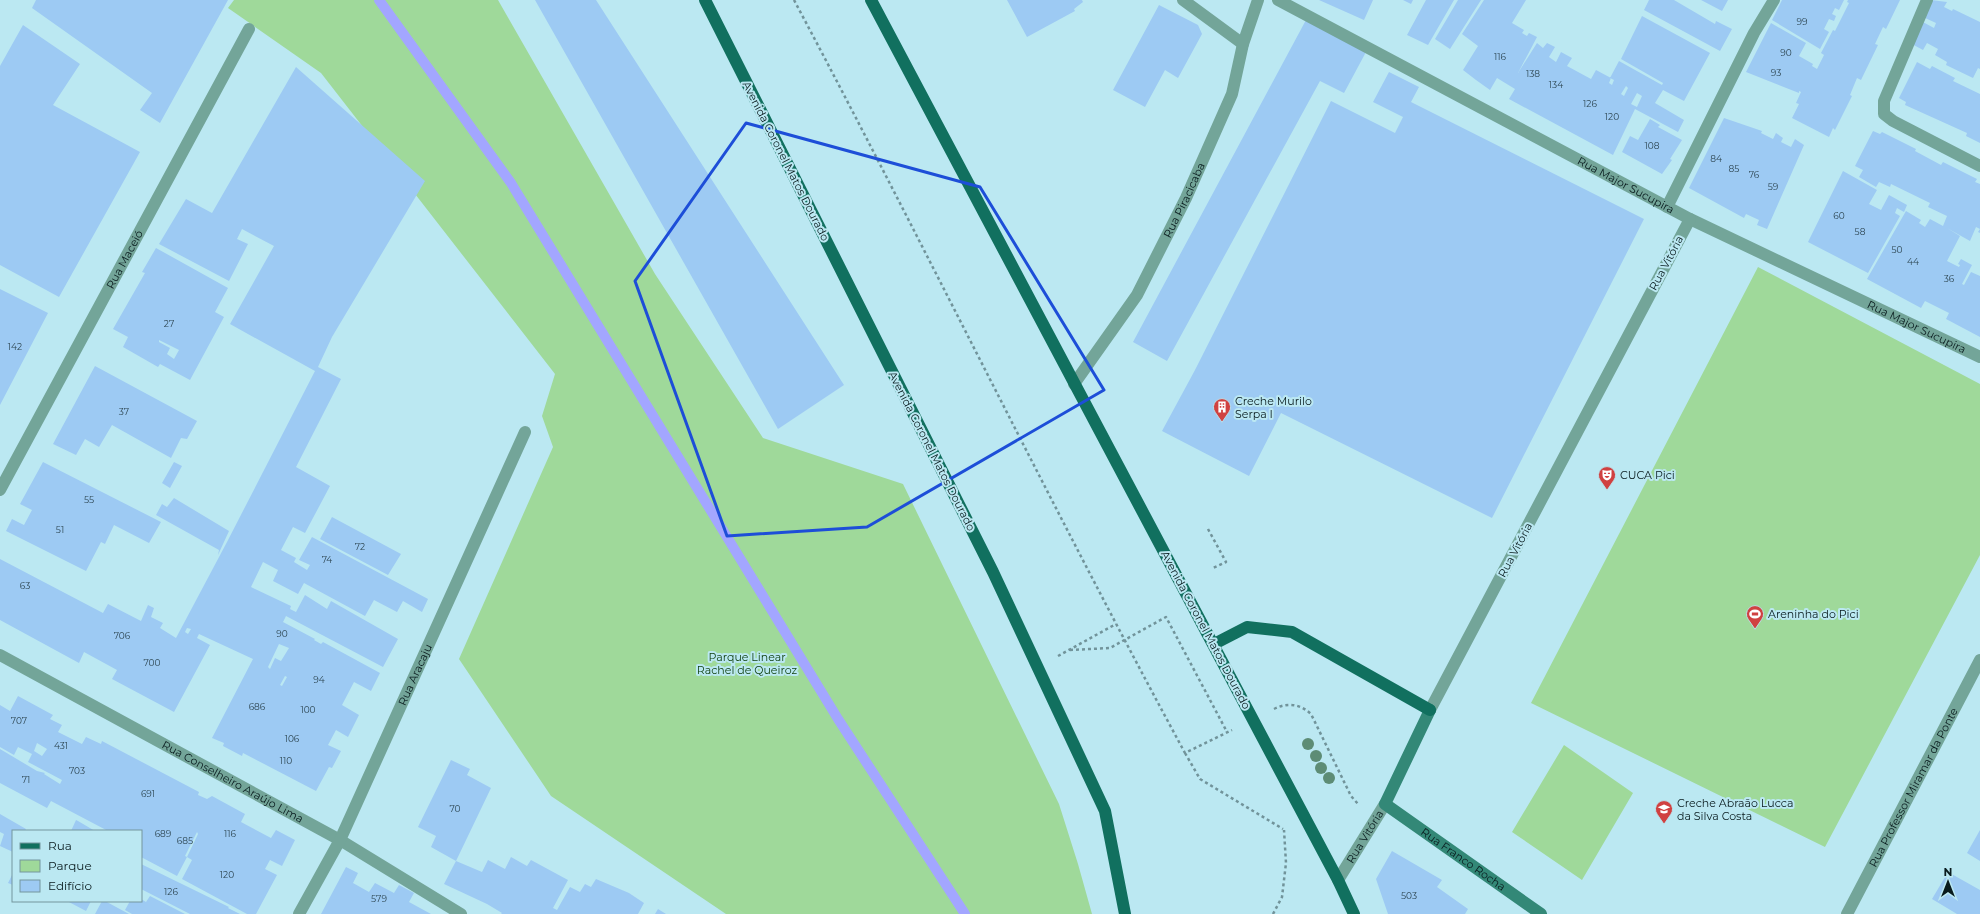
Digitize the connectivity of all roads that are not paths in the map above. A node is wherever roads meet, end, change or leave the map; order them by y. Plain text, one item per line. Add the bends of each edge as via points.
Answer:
1 (705, 0) edge
2 (871, 0) edge
3 (1183, 0) edge
4 (1258, 0) edge
5 (1278, 0) edge
6 (1774, 0) edge
7 (1927, 0) edge
8 (249, 29) dead end
9 (1243, 44) junction
10 (1980, 166) edge
11 (1667, 207) junction
12 (1690, 219) junction
13 (1980, 357) edge
14 (1074, 384) junction
15 (525, 432) dead end
16 (0, 490) edge
17 (1214, 644) junction
18 (0, 655) edge
19 (1980, 660) edge
20 (1430, 710) junction
21 (1386, 804) junction
22 (340, 840) junction
23 (1338, 880) junction
24 (299, 914) edge
25 (461, 914) edge
26 (1125, 914) edge
27 (1354, 914) edge
28 (1541, 914) edge
29 (1847, 914) edge

1 - 26 main road, Avenida Coronel Matos Dourado via 989,565 1105,811
2 - 14 main road, Avenida Coronel Matos Dourado
3 - 9 street
4 - 9 street, Rua Piracicaba
5 - 11 street, Rua Major Sucupira
6 - 11 street via 1754,33
7 - 10 street via 1884,101 1884,114 1892,121
8 - 16 street, Rua Maceió
9 - 14 street, Rua Piracicaba via 1232,94 1161,249 1137,295
11 - 12 street, Rua Major Sucupira
12 - 13 street, Rua Major Sucupira
12 - 20 street, Rua Vitória
14 - 17 main road, Avenida Coronel Matos Dourado
15 - 22 street, Rua Aracaju
17 - 20 main road via 1247,627 1292,632
17 - 23 main road, Avenida Coronel Matos Dourado
18 - 22 street, Rua Conselheiro Araújo Lima
19 - 29 street, Rua Professor Miramar da Ponte
20 - 21 main road, Rua Vitória
21 - 23 street, Rua Vitória
21 - 28 main road, Rua Franco Rocha
22 - 24 street, Rua Aracaju
22 - 25 street, Rua Conselheiro Araújo Lima
23 - 27 main road, Avenida Coronel Matos Dourado

